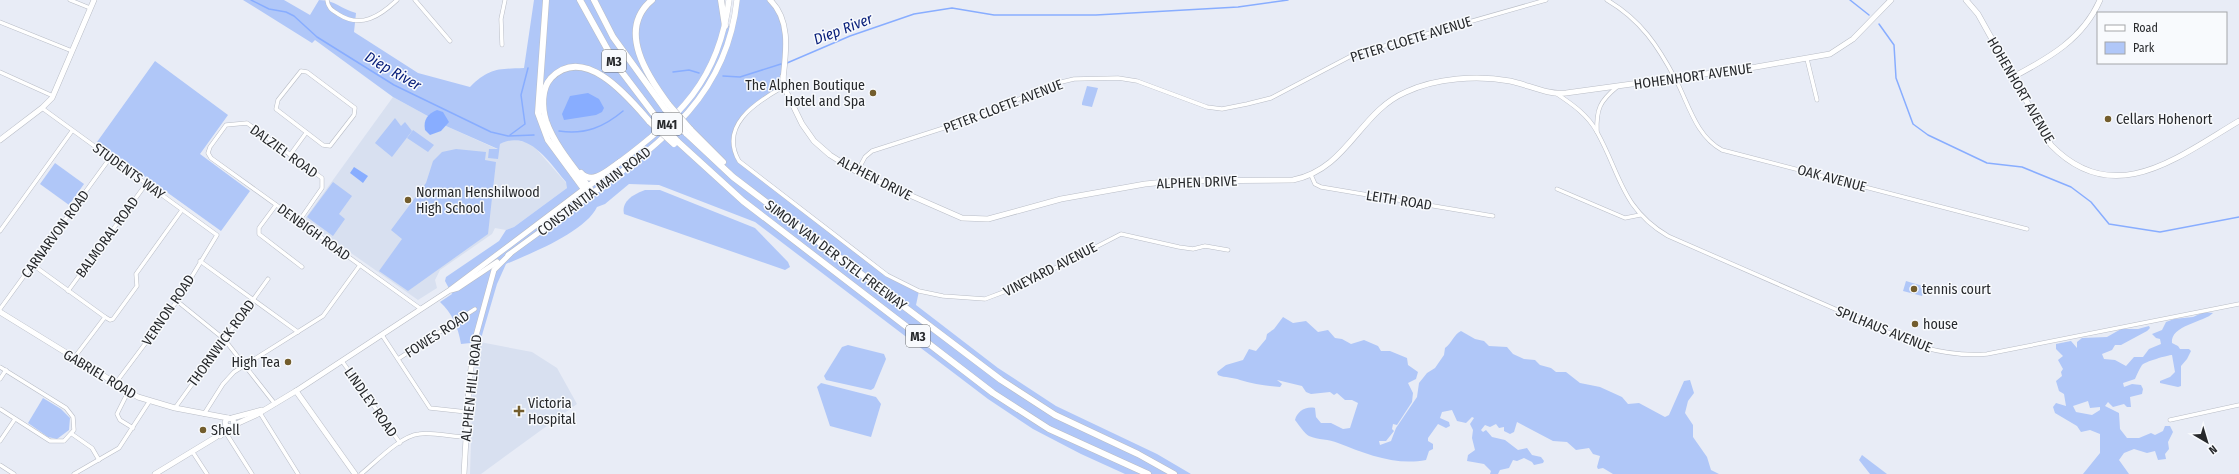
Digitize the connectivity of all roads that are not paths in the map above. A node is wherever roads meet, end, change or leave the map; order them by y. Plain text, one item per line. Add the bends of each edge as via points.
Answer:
1 (70, 0) edge
2 (94, 0) edge
3 (328, 0) edge
4 (397, 0) edge
5 (415, 0) edge
6 (506, 0) edge
7 (546, 0) edge
8 (580, 0) edge
9 (594, 0) edge
10 (652, 0) edge
11 (721, 0) edge
12 (729, 0) edge
13 (737, 0) edge
14 (770, 0) edge
15 (1546, 0) edge
16 (1607, 0) edge
17 (1891, 0) edge
18 (1966, 0) edge
19 (2100, 0) edge
20 (90, 8) junction
21 (0, 22) edge
22 (725, 26) junction
23 (450, 41) dead end
24 (502, 45) dead end
25 (72, 51) junction
26 (1807, 59) junction
27 (0, 72) edge
28 (2013, 77) junction
29 (1675, 79) junction
30 (1617, 86) junction
31 (782, 89) junction
32 (1557, 94) junction
33 (53, 96) junction
34 (1817, 100) dead end
35 (667, 106) junction
36 (42, 108) junction
37 (2239, 121) edge
38 (72, 130) junction
39 (1597, 132) junction
40 (306, 133) junction
41 (0, 140) edge
42 (675, 143) junction
43 (208, 153) joint
44 (290, 155) junction
45 (110, 158) junction
46 (569, 160) junction
47 (620, 162) junction
48 (857, 172) junction
49 (1311, 175) junction
50 (146, 184) junction
51 (586, 188) junction
52 (1557, 189) dead end
53 (591, 194) junction
54 (276, 205) junction
55 (182, 210) junction
56 (1640, 215) junction
57 (1493, 216) dead end
58 (299, 221) junction
59 (2027, 229) dead end
60 (0, 231) edge
61 (216, 234) joint
62 (1228, 250) dead end
63 (501, 252) junction
64 (510, 254) junction
65 (200, 261) junction
66 (33, 265) junction
67 (360, 265) junction
68 (302, 267) dead end
69 (489, 268) junction
70 (268, 279) dead end
71 (490, 279) junction
72 (450, 290) junction
73 (68, 291) junction
74 (253, 299) junction
75 (177, 301) junction
76 (2239, 304) edge
77 (475, 309) dead end
78 (421, 310) junction
79 (0, 311) edge
80 (105, 317) junction
81 (298, 332) junction
82 (382, 335) junction
83 (224, 339) junction
84 (74, 358) junction
85 (398, 359) junction
86 (342, 361) junction
87 (245, 366) junction
88 (0, 367) edge
89 (6, 370) junction
90 (0, 379) edge
91 (115, 384) junction
92 (128, 392) junction
93 (296, 392) junction
94 (149, 402) junction
95 (275, 404) junction
96 (2239, 405) edge
97 (175, 408) junction
98 (0, 409) edge
99 (266, 410) junction
100 (467, 412) junction
101 (260, 413) junction
102 (206, 414) junction
103 (15, 419) junction
104 (2170, 420) dead end
105 (229, 423) junction
106 (133, 428) junction
107 (226, 432) junction
108 (72, 434) junction
109 (465, 438) junction
110 (0, 441) edge
111 (208, 442) junction
112 (400, 442) junction
113 (192, 451) junction
114 (99, 460) junction
115 (0, 465) edge
116 (1172, 473) edge
117 (14, 474) edge
118 (74, 474) edge
119 (155, 474) edge
120 (207, 474) edge
121 (252, 474) edge
122 (298, 474) edge
123 (355, 474) edge
124 (361, 474) edge
125 (464, 474) edge
126 (1148, 474) edge

1 - 20 street
2 - 20 street
3 - 4 street via 332,10 358,21 375,17
5 - 23 street
6 - 24 street via 500,19
7 - 51 highway via 538,113 548,140
8 - 42 highway, M3, bridge via 616,63
9 - 35 highway, M3 via 621,49
10 - 35 highway via 639,17 638,49 645,71
11 - 22 highway
12 - 22 main road, CONSTANTIA MAIN ROAD / M41
13 - 53 main road, CONSTANTIA MAIN ROAD / M41 via 733,26 723,58 701,98 674,129
14 - 31 street via 778,10 784,27 786,51
15 - 48 street, PETER CLOETE AVENUE via 1353,55 1271,98 1228,107 1207,107 1151,85 1118,78 1074,79 1053,84 981,116 872,151 865,157
16 - 29 street via 1631,16 1643,28
17 - 26 street, HOHENHORT AVENUE via 1845,46 1830,54
18 - 28 street, HOHENHORT AVENUE via 1978,14
19 - 28 street via 2085,27 2074,39 2044,61
20 - 25 street
21 - 25 street
22 - 47 main road, CONSTANTIA MAIN ROAD / M41 via 710,68 690,99 669,123
25 - 33 street
26 - 29 street, HOHENHORT AVENUE
26 - 34 street
27 - 33 street
28 - 37 street, HOHENHORT AVENUE via 2051,145 2061,156 2085,171 2121,175 2148,171 2162,166
29 - 30 street, HOHENHORT AVENUE
29 - 59 street, OAK AVENUE via 1700,131 1710,143 1722,150
30 - 32 street, ALPHEN DRIVE
30 - 39 street, SPILHAUS AVENUE via 1598,108
31 - 48 street, ALPHEN DRIVE via 814,141 838,161
31 - 62 street, VINEYARD AVENUE via 747,111 737,124 733,143 739,161 887,275 910,288 943,296 985,299 994,297 1121,234 1179,247 1193,249 1206,246
32 - 39 street, SPILHAUS AVENUE via 1581,111
32 - 49 street, ALPHEN DRIVE via 1512,82 1489,79 1443,81 1415,88 1384,105 1339,156 1328,166
33 - 36 street
35 - 116 highway, SIMON VAN DER STEL FREEWAY / M3, bridge via 688,131 756,194 1028,399 1077,427 1138,454
36 - 38 street, STUDENTS WAY
36 - 41 street
38 - 45 street, STUDENTS WAY
38 - 60 street
39 - 56 street, SPILHAUS AVENUE via 1621,186
40 - 40 street via 277,112 275,106 301,71 307,72 352,105 355,111 330,146 323,145
40 - 44 street
42 - 46 highway, bridge via 650,122 606,77 580,68 564,70 546,85 543,102 550,130
42 - 126 highway, SIMON VAN DER STEL FREEWAY / M3 via 744,202 943,356 1020,412 1049,429
43 - 44 street, DALZIEL ROAD via 224,127 246,123
43 - 54 street, DENBIGH ROAD via 211,158
44 - 58 street, DALZIEL ROAD via 320,176 323,181 322,188
45 - 50 street, STUDENTS WAY
45 - 66 street, CARNARVON ROAD
46 - 47 highway via 584,176 590,178
46 - 51 highway
47 - 51 main road, CONSTANTIA MAIN ROAD / M41
48 - 49 street, ALPHEN DRIVE via 953,216 977,220 996,218 1061,199 1139,185 1175,181 1293,180
49 - 57 street, LEITH ROAD via 1315,184 1321,187
50 - 55 street, STUDENTS WAY
50 - 73 street, BALMORAL ROAD
51 - 53 highway
51 - 63 street, CONSTANTIA MAIN ROAD / M41
52 - 56 street via 1625,218
53 - 64 street, CONSTANTIA MAIN ROAD / M41
54 - 58 street, DENBIGH ROAD
54 - 68 street via 259,228 259,234
55 - 61 street, STUDENTS WAY
55 - 80 street via 136,274 137,286 113,319
56 - 76 street, SPILHAUS AVENUE via 1651,226 1668,236 1922,347 1942,353 1987,354
58 - 67 street, DENBIGH ROAD
61 - 65 street, VERNON ROAD via 217,238
63 - 69 street
63 - 72 street, CONSTANTIA MAIN ROAD / M41
64 - 69 street, CONSTANTIA MAIN ROAD / M41
64 - 71 street, ALPHEN HILL ROAD via 495,267
65 - 74 street
65 - 75 street, VERNON ROAD
66 - 73 street
66 - 79 street, CARNARVON ROAD
67 - 78 street, DENBIGH ROAD
67 - 81 street via 326,314
69 - 71 street, ALPHEN HILL ROAD
69 - 72 street, CONSTANTIA MAIN ROAD / M41 via 458,288
70 - 74 street, THORNWICK ROAD
71 - 100 street, ALPHEN HILL ROAD via 474,343
72 - 78 street, CONSTANTIA MAIN ROAD / M41
73 - 80 street
74 - 81 street
74 - 83 street, THORNWICK ROAD
75 - 83 street
75 - 91 street, VERNON ROAD
77 - 85 street, FOWES ROAD
78 - 82 street, CONSTANTIA MAIN ROAD / M41
79 - 84 street, GABRIEL ROAD
80 - 84 street
81 - 87 street
82 - 85 street
82 - 86 street, CONSTANTIA MAIN ROAD / M41
83 - 87 street
83 - 97 street, THORNWICK ROAD
84 - 91 street, GABRIEL ROAD
85 - 100 street via 430,408
86 - 93 street, CONSTANTIA MAIN ROAD / M41
86 - 112 street, LINDLEY ROAD
87 - 95 street
87 - 102 street via 234,372 223,384
88 - 89 street
89 - 90 street
89 - 108 street via 66,408 75,424
91 - 92 street, GABRIEL ROAD
92 - 94 street, GABRIEL ROAD
92 - 106 street via 116,414 120,420
93 - 95 street, CONSTANTIA MAIN ROAD / M41
93 - 123 street
94 - 97 street, GABRIEL ROAD
94 - 106 street
95 - 99 street, CONSTANTIA MAIN ROAD / M41
96 - 104 street
97 - 102 street, GABRIEL ROAD
98 - 103 street
99 - 101 street, CONSTANTIA MAIN ROAD / M41
99 - 105 street, CONSTANTIA MAIN ROAD / M41
100 - 109 street, ALPHEN HILL ROAD
101 - 105 street, CONSTANTIA MAIN ROAD / M41
101 - 122 street
102 - 105 street, GABRIEL ROAD
103 - 108 street via 50,441 64,441
103 - 110 street
105 - 107 street, M41
105 - 111 street, M41
106 - 114 street via 119,448
107 - 111 street, M41
107 - 121 street
108 - 114 street via 92,448
109 - 112 street via 423,433 412,435
109 - 125 street, ALPHEN HILL ROAD
111 - 113 street, M41
112 - 124 street
113 - 119 street, M41
113 - 120 street
114 - 118 street
115 - 117 street

